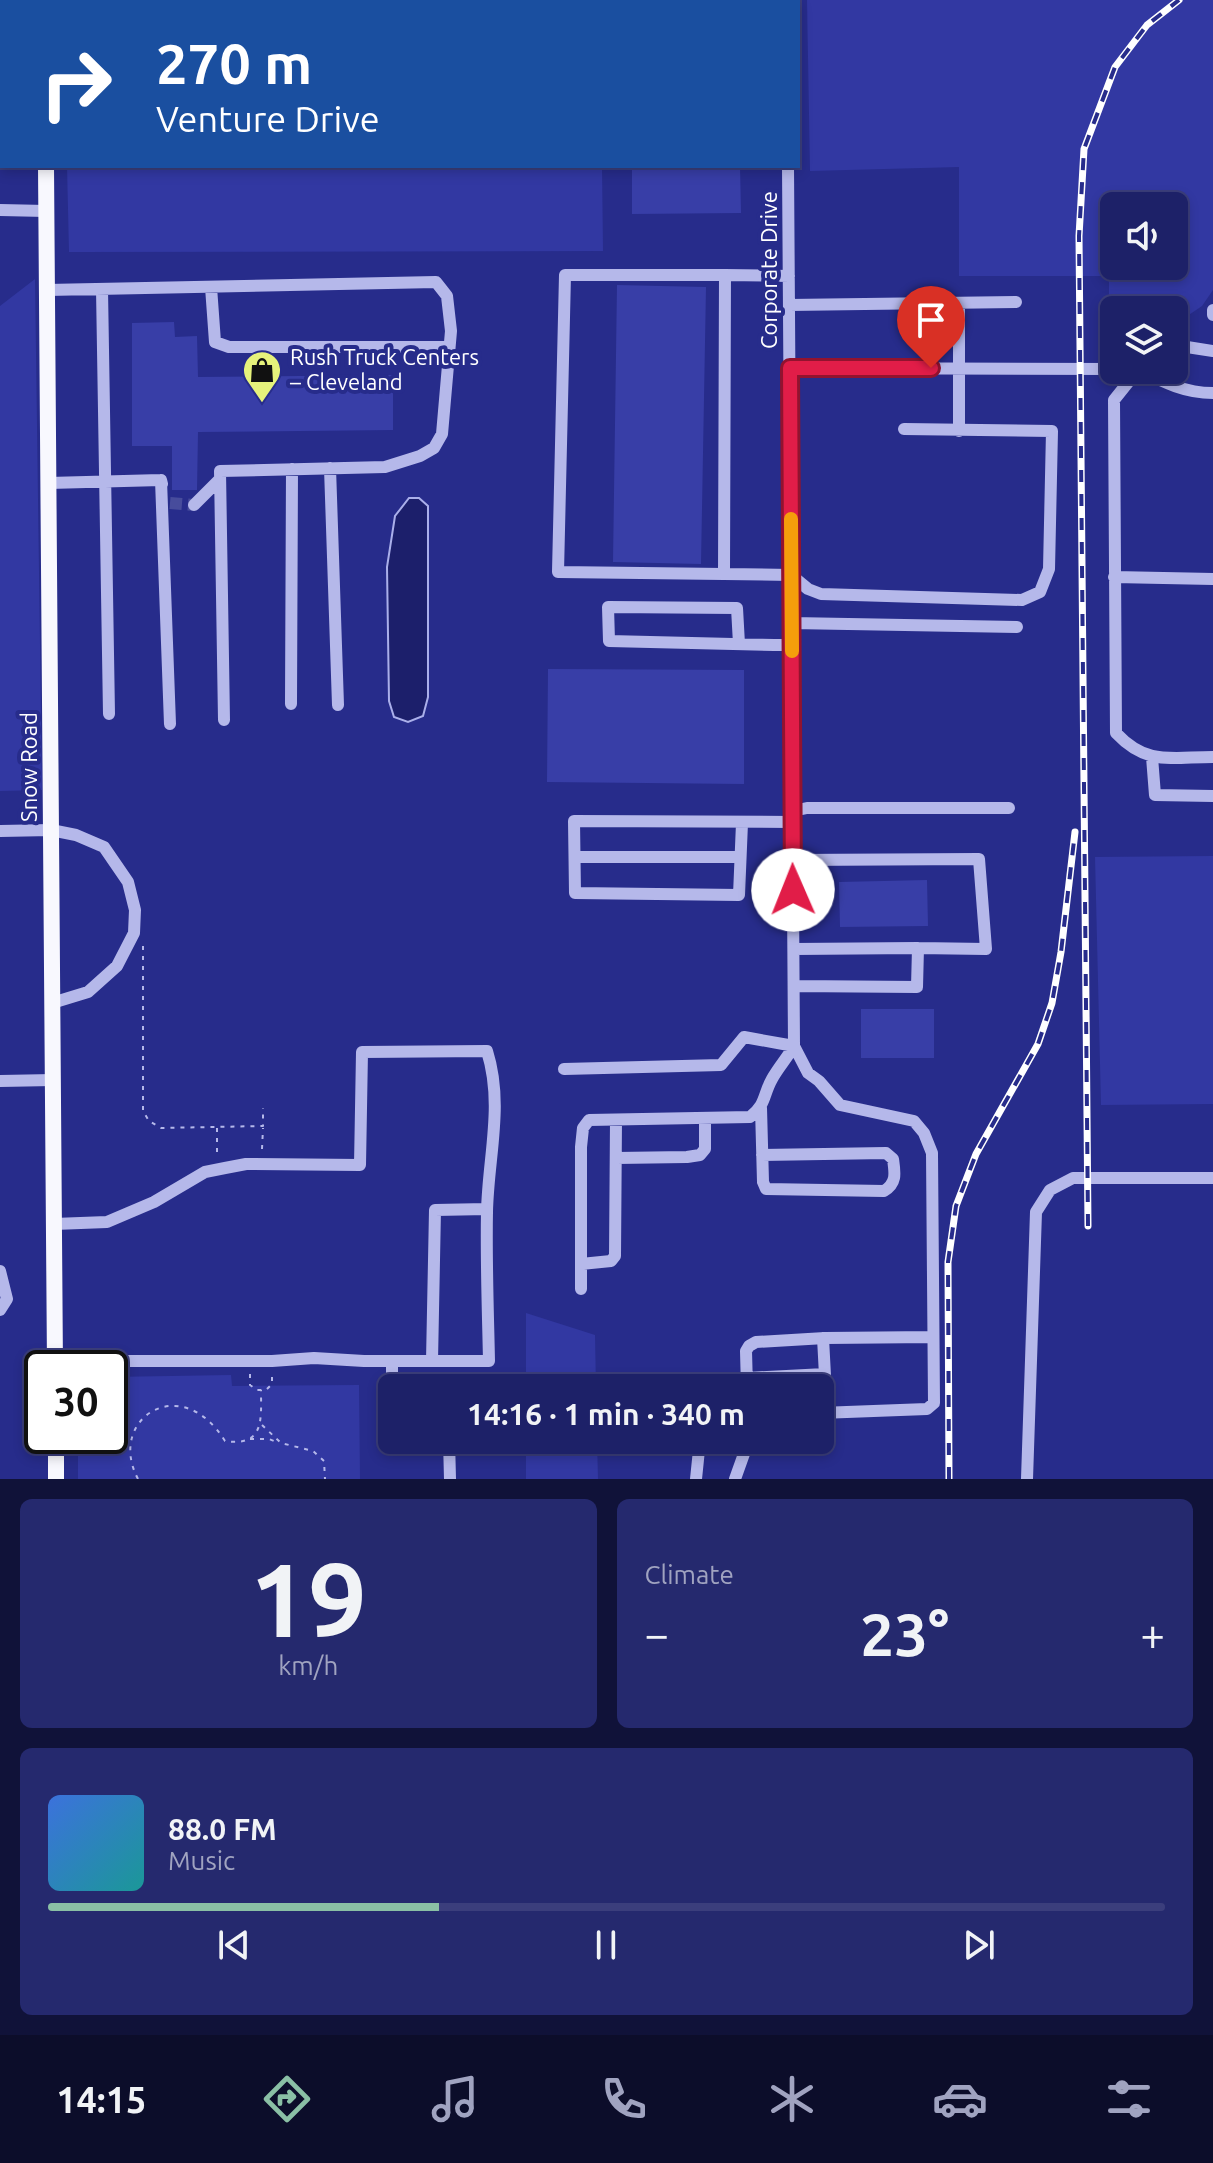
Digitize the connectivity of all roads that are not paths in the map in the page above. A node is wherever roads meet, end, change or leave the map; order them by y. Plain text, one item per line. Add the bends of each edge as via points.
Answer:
1 (46, 168) edge
2 (788, 168) edge
3 (0, 210) edge
4 (46, 211) junction
5 (725, 275) junction
6 (789, 276) junction
7 (211, 287) junction
8 (102, 289) junction
9 (47, 290) junction
10 (1016, 302) dead end
11 (959, 303) junction
12 (789, 305) junction
13 (448, 347) junction
14 (1188, 347) edge
15 (1213, 351) edge
16 (790, 368) junction
17 (959, 368) junction
18 (1100, 369) edge
19 (1127, 384) edge
20 (1165, 384) edge
21 (1213, 393) edge
22 (904, 429) dead end
23 (959, 431) junction
24 (330, 468) junction
25 (292, 469) junction
26 (220, 479) junction
27 (161, 480) junction
28 (104, 482) junction
29 (49, 483) junction
30 (170, 503) dead end
31 (194, 505) dead end
32 (724, 574) junction
33 (791, 575) junction
34 (1114, 577) junction
35 (1213, 579) edge
36 (792, 623) junction
37 (1017, 627) dead end
38 (739, 644) junction
39 (792, 645) junction
40 (291, 704) dead end
41 (338, 705) dead end
42 (109, 714) dead end
43 (224, 720) dead end
44 (170, 724) dead end
45 (1152, 757) junction
46 (1213, 757) edge
47 (1213, 796) edge
48 (1009, 808) dead end
49 (793, 816) junction
50 (742, 823) junction
51 (51, 830) junction
52 (0, 831) edge
53 (575, 857) junction
54 (740, 857) junction
55 (793, 860) junction
56 (918, 948) junction
57 (794, 949) junction
58 (794, 986) junction
59 (52, 1003) junction
60 (794, 1046) junction
61 (564, 1069) dead end
62 (53, 1080) junction
63 (0, 1081) edge
64 (761, 1108) junction
65 (705, 1118) junction
66 (616, 1120) junction
67 (762, 1155) junction
68 (616, 1158) junction
69 (1213, 1178) edge
70 (487, 1209) junction
71 (54, 1224) junction
72 (581, 1264) junction
73 (0, 1271) edge
74 (581, 1289) dead end
75 (0, 1310) edge
76 (933, 1337) junction
77 (823, 1338) junction
78 (55, 1350) edge
79 (392, 1361) junction
80 (432, 1361) junction
81 (128, 1363) edge
82 (392, 1374) edge
83 (747, 1374) edge
84 (825, 1374) edge
85 (834, 1413) edge
86 (56, 1454) edge
87 (449, 1454) edge
88 (699, 1454) edge
89 (744, 1454) edge
90 (56, 1479) edge
91 (450, 1479) edge
92 (696, 1479) edge
93 (735, 1479) edge
94 (1027, 1479) edge

1 - 4 main road, Snow Road
2 - 6 street, Corporate Drive
3 - 4 street
4 - 9 main road, Snow Road
5 - 6 street
5 - 32 street
5 - 32 street via 565,275 558,572
6 - 12 street, Corporate Drive
7 - 8 street
7 - 13 street via 215,342 229,347
7 - 13 street via 436,282 447,296
8 - 9 street
8 - 28 street
9 - 29 main road, Snow Road
10 - 11 street
11 - 12 street
11 - 17 street
12 - 16 street, Corporate Drive
13 - 24 street via 442,434 434,448 385,467
14 - 15 street
16 - 17 street
16 - 33 street, Corporate Drive
17 - 18 street
17 - 23 street
19 - 34 street via 1114,400
20 - 21 street
22 - 23 street
23 - 33 street via 1052,431 1049,569 1040,592 1022,600 821,594
24 - 25 street
24 - 41 street
25 - 26 street via 220,471
25 - 40 street
26 - 31 street
26 - 43 street
27 - 28 street
27 - 30 street
27 - 44 street
28 - 29 street
28 - 42 street
29 - 51 main road, Snow Road
32 - 33 street
33 - 36 street, Corporate Drive
34 - 35 street
34 - 45 street via 1116,733
36 - 37 street
36 - 39 street, Corporate Drive
38 - 38 street via 609,641 608,607 737,608
38 - 39 street
39 - 49 street, Corporate Drive
45 - 46 street
45 - 47 street via 1155,795
48 - 49 street via 807,808
49 - 50 street
49 - 55 street, Corporate Drive
50 - 53 street via 574,821
50 - 54 street
51 - 52 street
51 - 59 main road, Snow Road
51 - 59 street via 104,847 128,882 135,910 134,933 117,966 88,992
53 - 54 street
53 - 54 street via 575,893 739,895
55 - 56 street via 979,859 986,949
55 - 57 street, Corporate Drive
56 - 57 street
56 - 58 street via 917,987
57 - 58 street, Corporate Drive
58 - 60 street, Corporate Drive
59 - 62 main road, Snow Road
60 - 61 street via 744,1037 721,1065
60 - 64 street via 774,1075
60 - 76 street via 808,1073 840,1105 914,1121 924,1133 932,1153
62 - 63 street
62 - 71 main road, Snow Road
64 - 65 street via 750,1117
64 - 67 street
65 - 66 street
65 - 68 street via 705,1149 700,1155
66 - 68 street
66 - 72 street via 589,1120 583,1128
67 - 67 street via 766,1189 884,1191 895,1177 893,1159 886,1153
68 - 72 street via 615,1256
69 - 94 street via 1073,1178 1050,1190 1036,1212
70 - 71 street via 495,1076 487,1051 362,1052 360,1165 246,1164 205,1172 107,1222
70 - 80 street via 435,1210
70 - 80 street via 489,1361
71 - 78 main road, Snow Road
72 - 74 street
73 - 75 street via 7,1299
76 - 77 street
76 - 85 street via 934,1403 927,1409
77 - 83 street via 756,1342 746,1351
77 - 84 street
79 - 80 street
79 - 81 street
79 - 82 street
86 - 90 main road
87 - 91 street
88 - 92 street
89 - 93 street

